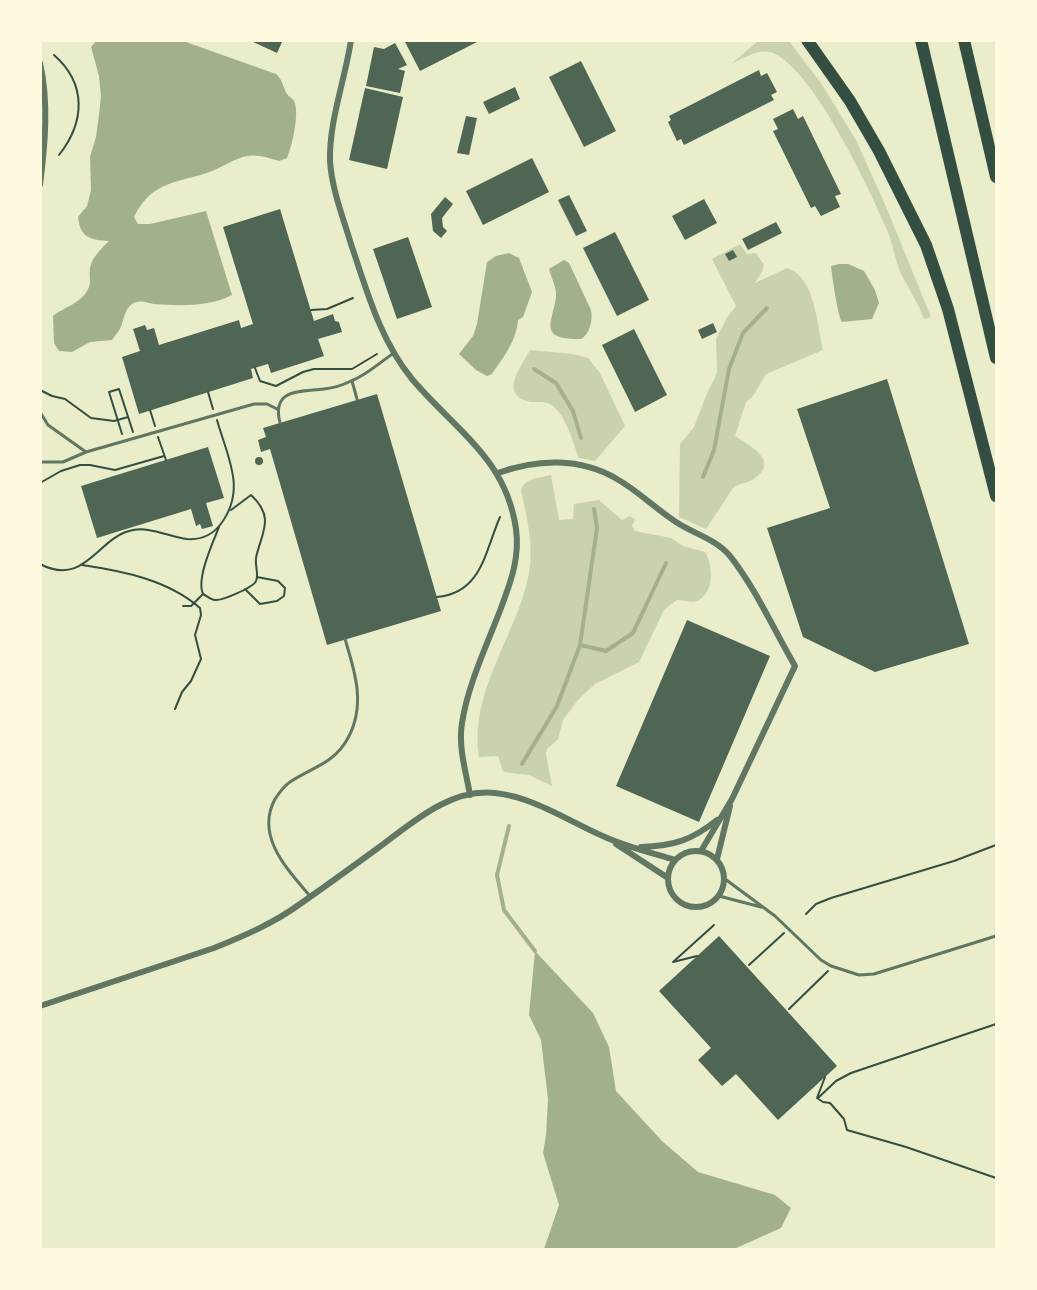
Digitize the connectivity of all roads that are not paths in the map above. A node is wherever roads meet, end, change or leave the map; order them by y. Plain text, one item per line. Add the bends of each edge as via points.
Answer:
1 (351, 40) edge
2 (807, 40) edge
3 (921, 40) edge
4 (964, 40) edge
5 (40, 63) edge
6 (996, 177) edge
7 (40, 185) edge
8 (394, 353) junction
9 (996, 358) edge
10 (352, 381) junction
11 (357, 399) dead end
12 (277, 409) junction
13 (40, 412) edge
14 (280, 423) dead end
15 (86, 452) junction
16 (40, 462) edge
17 (498, 473) junction
18 (996, 496) edge
19 (345, 639) dead end
20 (470, 795) junction
21 (732, 799) junction
22 (720, 818) junction
23 (608, 838) junction
24 (635, 847) junction
25 (700, 851) junction
26 (717, 859) junction
27 (675, 860) junction
28 (668, 878) junction
29 (725, 879) junction
30 (719, 896) junction
31 (311, 897) junction
32 (763, 908) junction
33 (996, 936) edge
34 (40, 1006) edge

1 - 8 street via 333,131 330,160 334,190 379,326
2 - 18 highway via 850,101 926,245 948,309
3 - 9 highway
4 - 6 highway
5 - 7 street via 45,123
8 - 10 lane
8 - 17 street via 411,378
10 - 11 lane
10 - 12 lane via 326,389 298,390 282,400
12 - 14 lane
12 - 15 lane via 254,404
13 - 15 lane via 48,425
15 - 16 lane via 63,462
17 - 20 street via 514,515 517,561 461,725
17 - 21 street via 546,462 592,468 618,479 674,521 710,539 729,555 795,666
19 - 31 lane via 358,682 357,711 348,737 335,755 290,782 270,810 269,833 276,853
20 - 23 street via 494,793 515,798
20 - 31 street via 429,811
21 - 22 street
21 - 26 street
22 - 24 street via 679,843
22 - 25 street
23 - 24 street
23 - 28 street
24 - 27 street
25 - 26 street
25 - 27 street via 687,852
26 - 29 street
27 - 28 street
28 - 30 street via 671,892 685,905 704,906
29 - 30 street
29 - 32 lane
30 - 32 lane
31 - 34 street via 275,920 214,948
32 - 33 lane via 831,966 859,975 874,974

